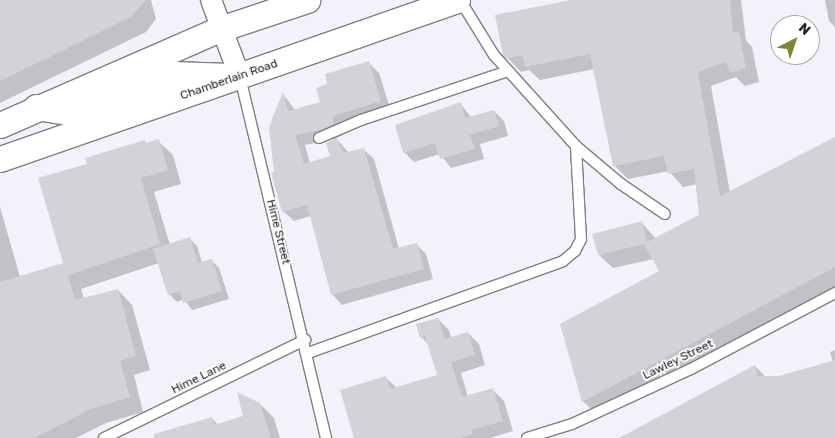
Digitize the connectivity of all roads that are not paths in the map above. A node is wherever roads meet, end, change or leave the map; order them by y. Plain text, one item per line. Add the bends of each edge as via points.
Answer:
1 (211, 0) edge
2 (307, 0) edge
3 (459, 0) edge
4 (220, 28) junction
5 (508, 71) junction
6 (240, 77) junction
7 (36, 107) junction
8 (0, 125) edge
9 (0, 129) edge
10 (319, 138) dead end
11 (576, 146) junction
12 (6, 156) edge
13 (665, 214) dead end
14 (835, 293) edge
15 (305, 340) junction
16 (308, 353) junction
17 (104, 438) edge
18 (326, 438) edge
19 (527, 438) edge

1 - 4 street, Hime Street
2 - 4 street
3 - 5 lane
3 - 6 street, Chamberlain Road
4 - 6 street, Hime Street
4 - 7 street
5 - 10 lane via 361,120
5 - 11 lane
6 - 7 street via 194,72 173,74 69,112
6 - 12 street, Chamberlain Road
6 - 15 lane, Hime Street
7 - 8 street
9 - 12 street
11 - 13 lane via 621,184
11 - 16 lane via 582,205 581,239 575,251 563,261
14 - 19 lane, Lawley Street via 691,369 572,424
15 - 16 lane, Hime Street
15 - 17 lane, Hime Lane
16 - 18 lane, Hime Street

